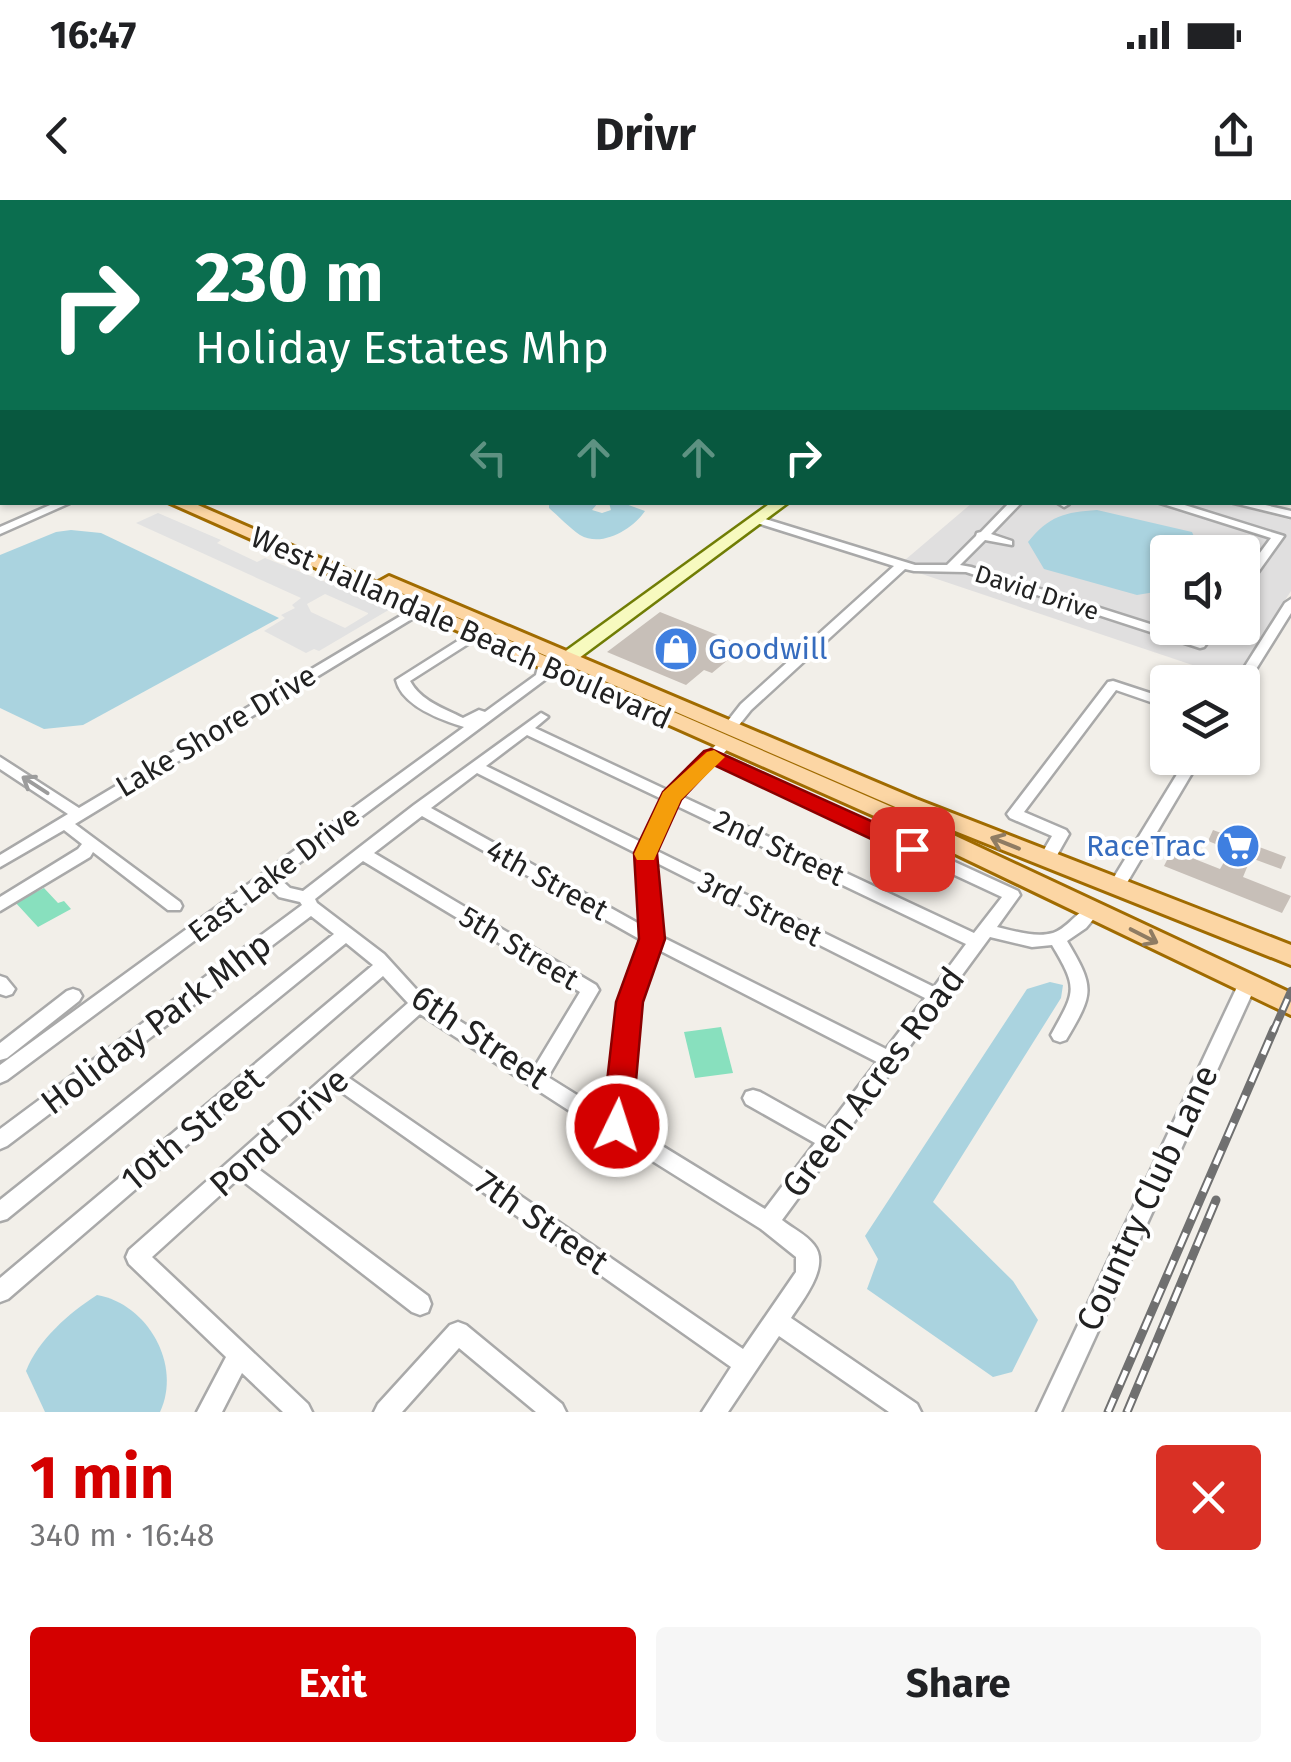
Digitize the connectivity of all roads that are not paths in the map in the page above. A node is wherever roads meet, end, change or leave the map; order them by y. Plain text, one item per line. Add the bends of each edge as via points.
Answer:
1 (60, 505) edge
2 (182, 505) edge
3 (213, 505) edge
4 (778, 505) edge
5 (1014, 505) edge
6 (1168, 505) edge
7 (1250, 505) edge
8 (1291, 514) edge
9 (758, 520) junction
10 (0, 532) edge
11 (981, 535) junction
12 (267, 536) junction
13 (1008, 543) dead end
14 (1260, 561) edge
15 (902, 565) junction
16 (950, 568) junction
17 (1129, 601) dead end
18 (421, 603) junction
19 (1291, 603) edge
20 (1122, 619) junction
21 (1150, 628) edge
22 (475, 634) junction
23 (569, 658) junction
24 (1252, 665) edge
25 (546, 668) junction
26 (1150, 698) edge
27 (542, 717) dead end
28 (526, 730) junction
29 (722, 742) junction
30 (0, 762) edge
31 (476, 767) junction
32 (1184, 775) edge
33 (671, 797) junction
34 (419, 808) junction
35 (71, 815) junction
36 (92, 843) junction
37 (0, 850) edge
38 (362, 853) junction
39 (646, 853) junction
40 (1046, 860) junction
41 (0, 862) edge
42 (268, 878) junction
43 (1016, 885) junction
44 (1116, 887) junction
45 (309, 902) junction
46 (0, 904) edge
47 (174, 906) dead end
48 (1094, 910) junction
49 (1212, 922) junction
50 (346, 934) junction
51 (981, 936) junction
52 (652, 939) junction
53 (1057, 939) junction
54 (1291, 955) edge
55 (381, 962) junction
56 (1246, 986) junction
57 (73, 996) dead end
58 (937, 996) junction
59 (419, 1004) junction
60 (1291, 1005) edge
61 (1060, 1035) dead end
62 (0, 1053) edge
63 (889, 1060) junction
64 (0, 1076) edge
65 (538, 1076) junction
66 (338, 1080) junction
67 (752, 1098) dead end
68 (586, 1110) dead end
69 (0, 1140) edge
70 (828, 1140) junction
71 (241, 1168) junction
72 (0, 1212) edge
73 (768, 1222) junction
74 (0, 1292) edge
75 (420, 1304) dead end
76 (776, 1321) junction
77 (240, 1356) junction
78 (747, 1365) junction
79 (209, 1412) edge
80 (300, 1412) edge
81 (386, 1412) edge
82 (554, 1412) edge
83 (714, 1412) edge
84 (909, 1412) edge
85 (1050, 1412) edge

1 - 10 street
2 - 12 main road, West Hallandale Beach Boulevard
3 - 12 main road, West Hallandale Beach Boulevard
4 - 9 street
5 - 11 street
6 - 14 street via 1278,536
7 - 8 street
9 - 15 street, David Drive
9 - 23 street
11 - 13 street
11 - 16 street
12 - 18 main road, West Hallandale Beach Boulevard
12 - 18 main road, West Hallandale Beach Boulevard via 362,569
15 - 16 street, David Drive
15 - 29 street via 746,707
16 - 20 street, David Drive
17 - 20 street
18 - 22 main road, West Hallandale Beach Boulevard
18 - 23 main road, West Hallandale Beach Boulevard
18 - 35 street, Lake Shore Drive
19 - 24 street
20 - 21 street, David Drive
22 - 25 main road, West Hallandale Beach Boulevard
22 - 25 street via 404,680 404,687 421,704 464,723
23 - 25 street
23 - 29 main road, West Hallandale Beach Boulevard
25 - 29 main road, West Hallandale Beach Boulevard
25 - 42 street, East Lake Drive
26 - 40 street via 1114,685 1015,814 1062,834
27 - 28 street, Holiday Park Mhp
28 - 31 street, Holiday Park Mhp
28 - 33 street, 2nd Street
29 - 33 street
40 -> 29 main road via 789,752
29 - 43 main road, West Hallandale Beach Boulevard
35 -> 30 street
31 - 34 street, Holiday Park Mhp
31 - 39 street, 3rd Street
32 - 44 street
33 - 39 street
33 - 51 street, 2nd Street
34 - 38 street, Holiday Park Mhp
34 - 52 street, 4th Street
35 - 36 street
35 - 37 street, Lake Shore Drive
35 - 41 street, Lake Shore Drive
36 - 46 street
36 - 47 street
38 - 45 street, Holiday Park Mhp
38 - 65 street, 5th Street via 590,990
39 - 52 street
39 - 58 street, 3rd Street
40 - 44 main road
42 - 45 street
42 - 64 street, East Lake Drive
43 - 44 main road
43 - 48 main road, West Hallandale Beach Boulevard
43 - 51 street, Green Acres Road
44 - 49 main road
45 - 50 street, 6th Street
45 - 69 street, Holiday Park Mhp
48 - 49 main road via 1142,908
48 - 53 street via 1075,932
48 -> 56 main road, West Hallandale Beach Boulevard
49 - 54 main road
50 - 55 street, 6th Street
50 - 72 street
51 - 53 street, 2nd Street
51 - 58 street, Green Acres Road
52 - 63 street, 4th Street
52 - 73 street via 629,1002 616,1121 621,1131
53 - 61 street via 1078,975 1082,998
55 - 59 street, 6th Street
55 - 74 street, 10th Street
56 - 60 main road, West Hallandale Beach Boulevard
56 - 85 street, Country Club Lane
57 - 62 street
58 - 63 street, Green Acres Road
59 - 65 street, 6th Street
59 - 66 street, Pond Drive
63 - 70 street, Green Acres Road
65 - 68 street, 6th Street
66 - 71 street, Pond Drive
66 - 78 street, 7th Street
67 - 70 street
70 - 73 street, Green Acres Road
71 - 75 street
71 - 77 street, Pond Drive via 137,1257
73 - 76 street, Green Acres Road via 807,1252 807,1275
76 - 78 street, Green Acres Road
76 - 84 street
77 - 79 street
77 - 80 street
78 - 83 street, Green Acres Road
81 - 82 street via 458,1333

